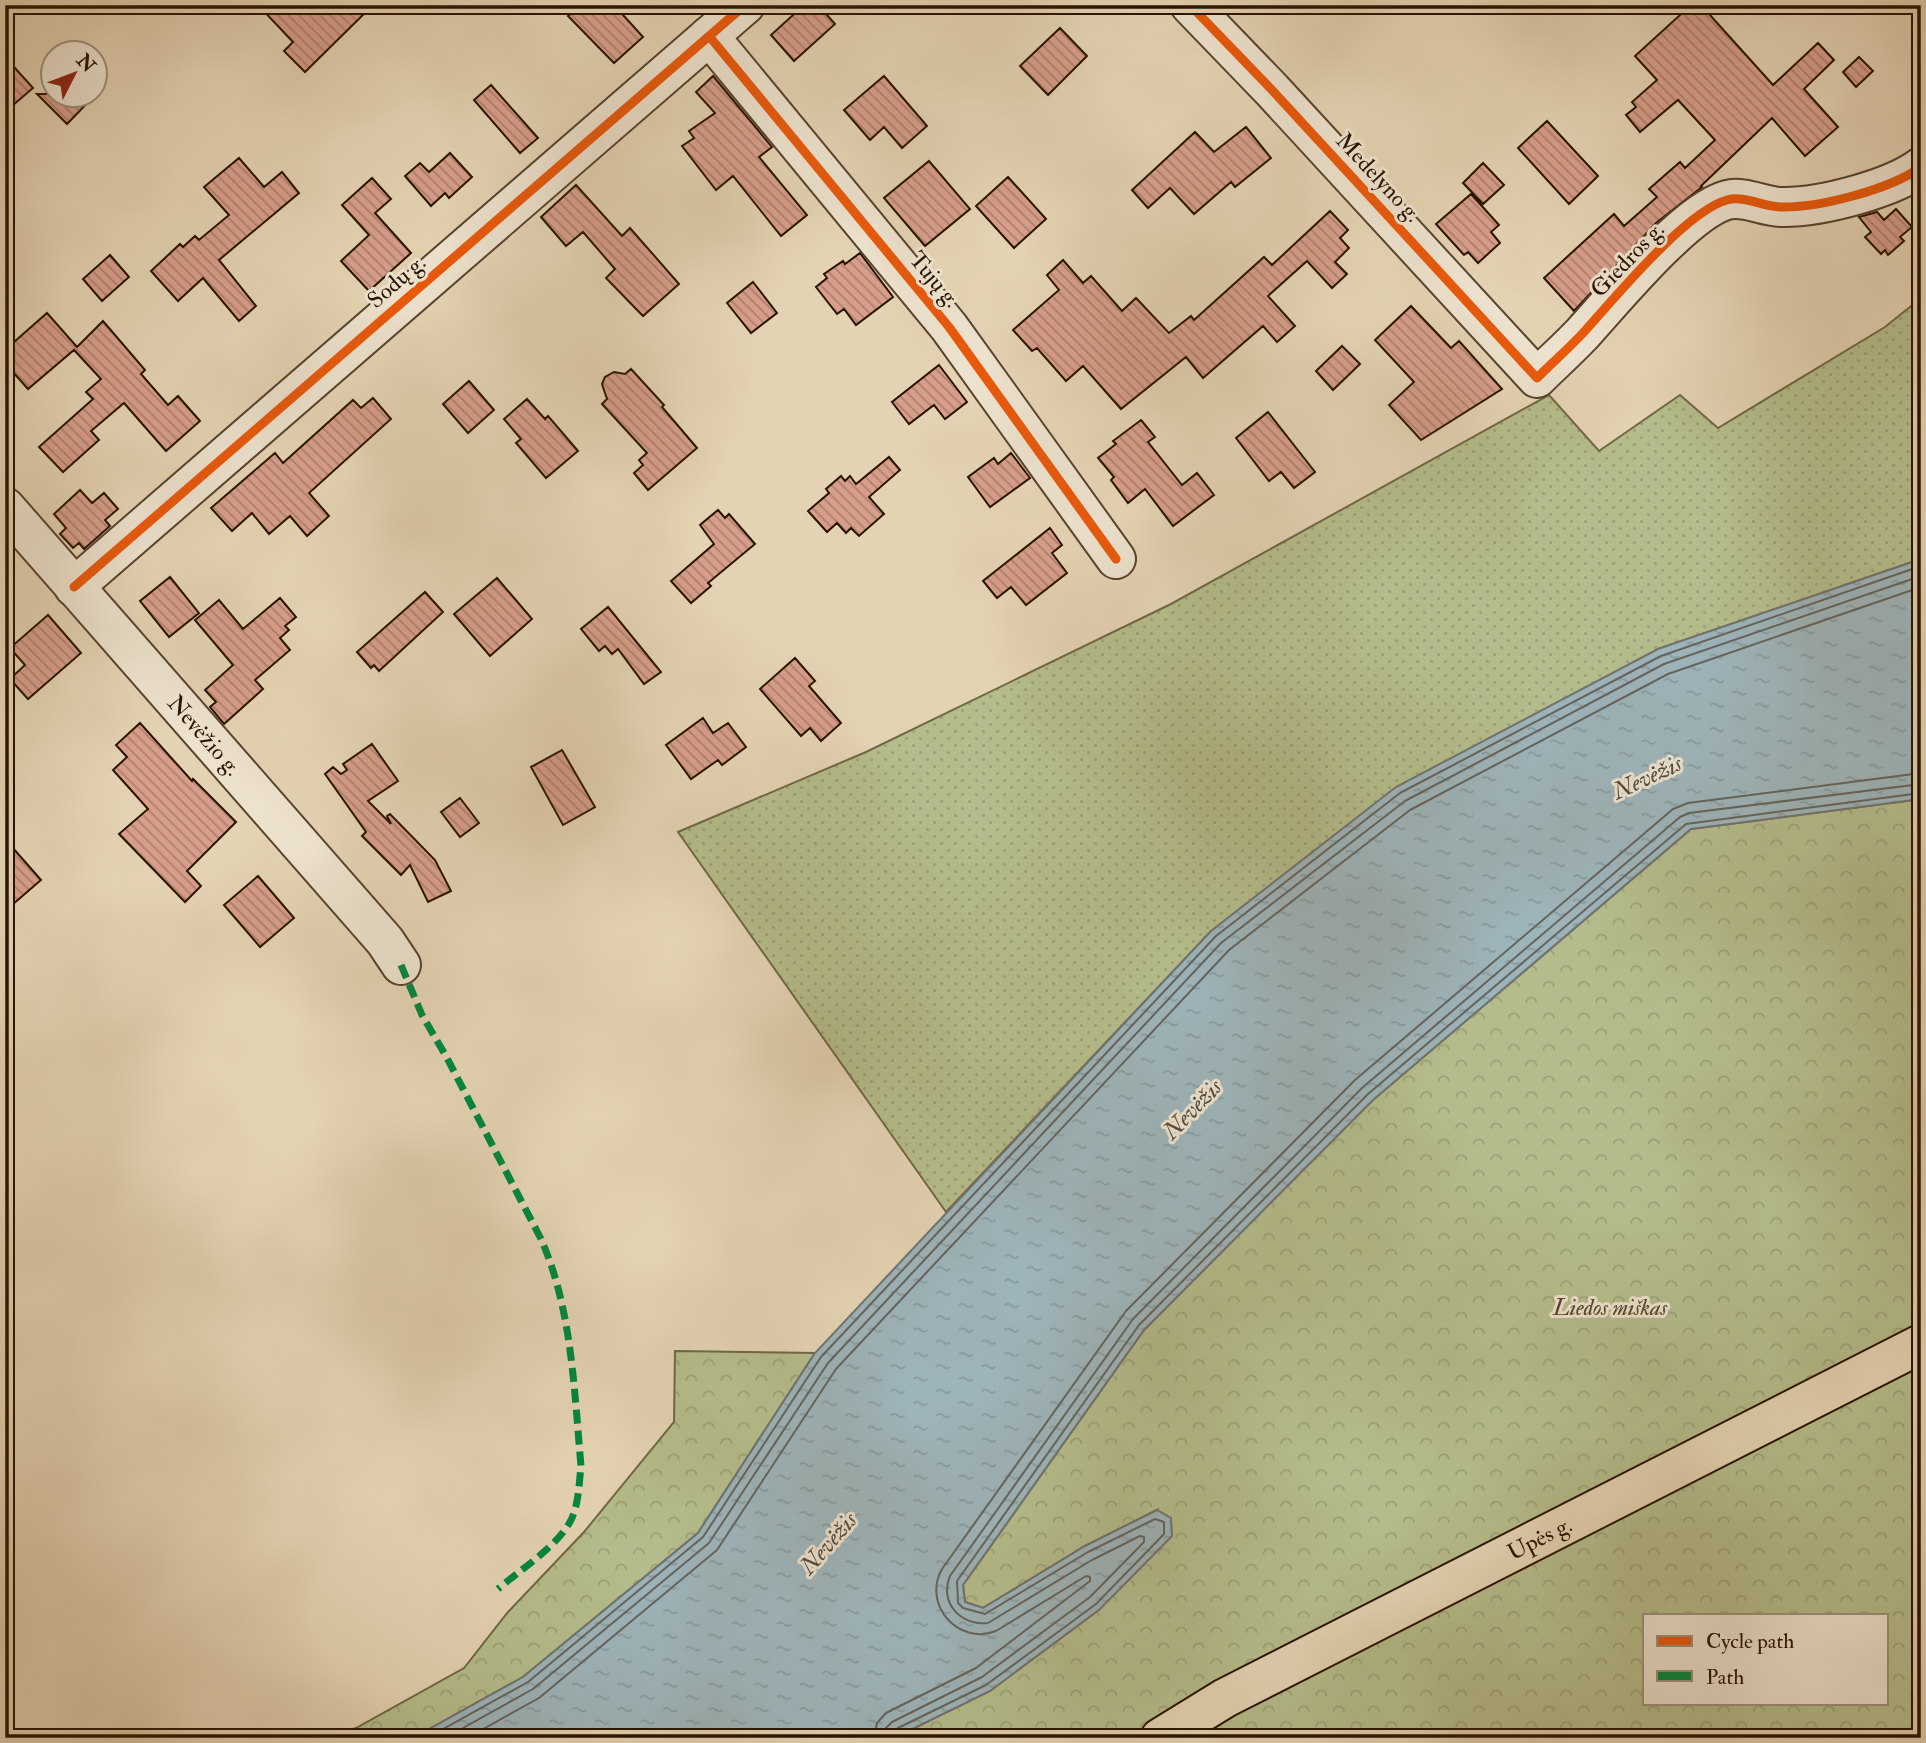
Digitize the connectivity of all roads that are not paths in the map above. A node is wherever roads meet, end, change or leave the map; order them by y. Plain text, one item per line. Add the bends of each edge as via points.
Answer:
1 (745, 5) edge
2 (1190, 5) edge
3 (709, 36) junction
4 (1921, 167) edge
5 (1537, 377) joint
6 (5, 507) edge
7 (1116, 559) dead end
8 (74, 587) junction
9 (401, 965) dead end
10 (1921, 1344) edge
11 (1160, 1738) edge

1 - 3 street, Sodų g.
2 - 5 street, Medelyno g.
3 - 7 street, Tujų g. via 949,327
3 - 8 street, Sodų g.
4 - 5 street, Giedros g. via 1872,190 1805,205 1784,207 1735,199 1710,209 1649,260
6 - 8 street, Nevėžio g.
8 - 9 street, Nevėžio g. via 385,941
10 - 11 main road, Upės g. via 1225,1698

